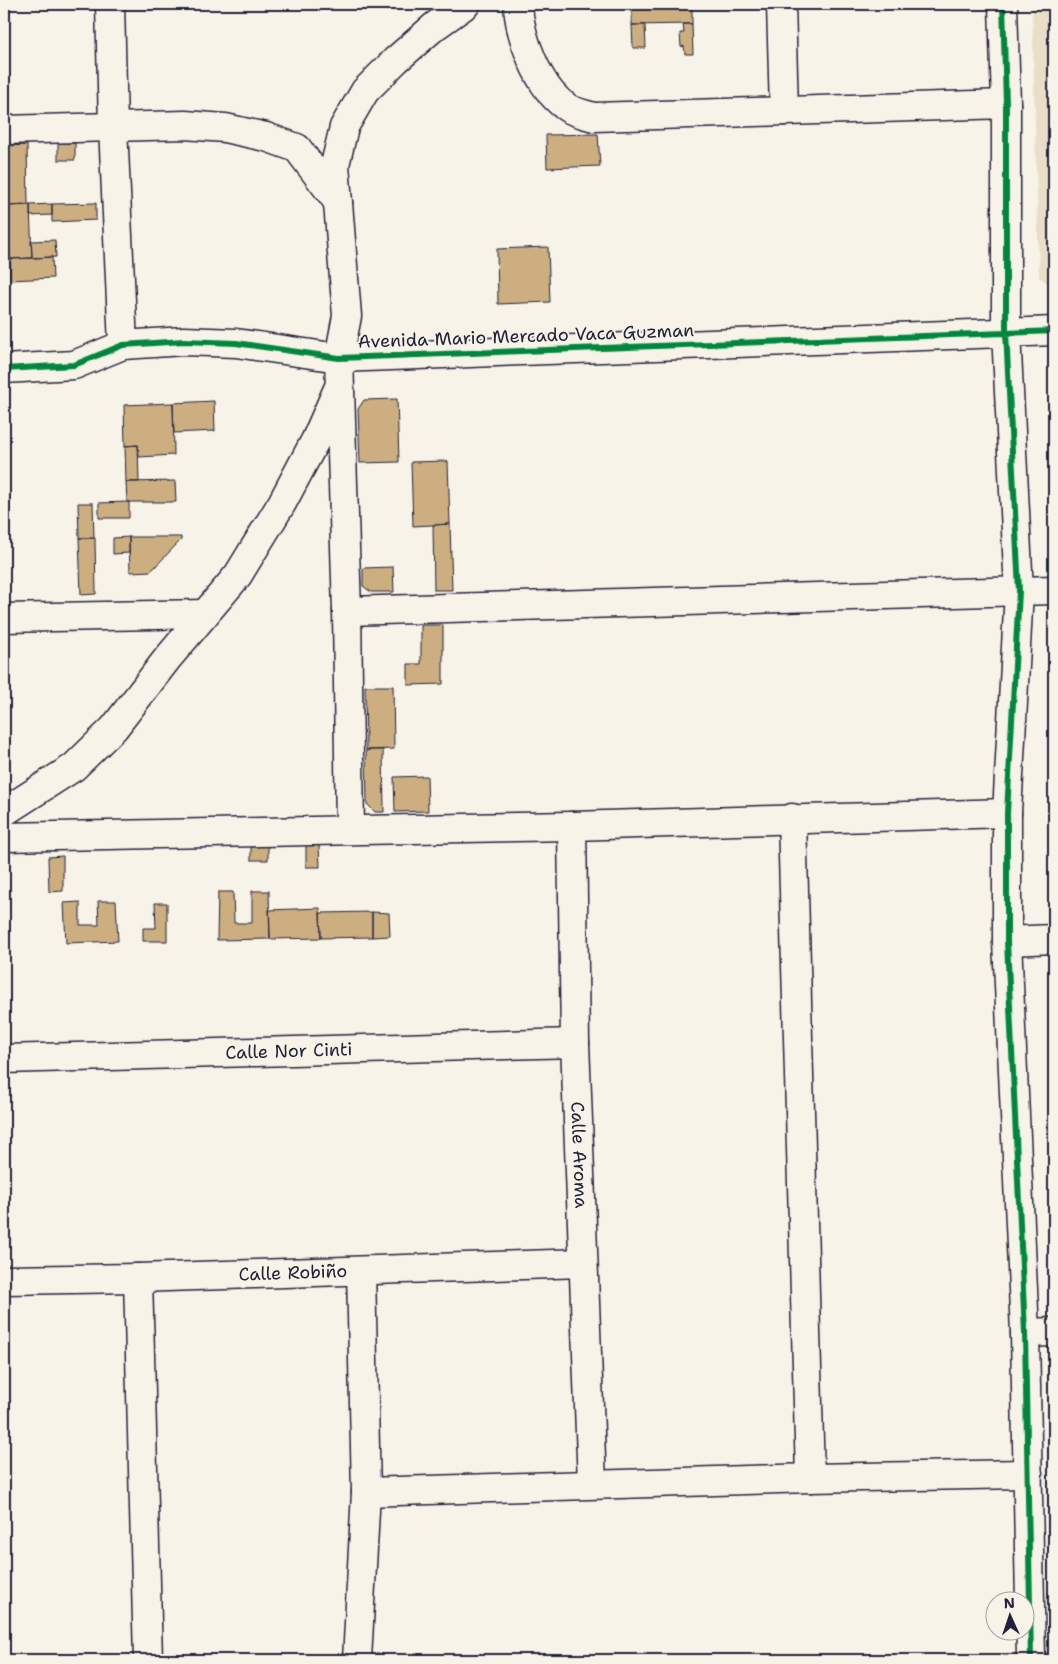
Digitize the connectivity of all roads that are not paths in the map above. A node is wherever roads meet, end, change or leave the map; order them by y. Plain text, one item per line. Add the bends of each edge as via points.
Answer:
1 (110, 4) edge
2 (466, 4) edge
3 (518, 4) edge
4 (781, 4) edge
5 (1003, 4) edge
6 (1006, 104) junction
7 (784, 111) junction
8 (113, 127) junction
9 (4, 130) edge
10 (338, 203) junction
11 (1054, 331) edge
12 (1006, 332) junction
13 (123, 345) junction
14 (4, 369) edge
15 (340, 370) junction
16 (1054, 590) edge
17 (1019, 591) junction
18 (347, 611) junction
19 (205, 614) junction
20 (4, 618) edge
21 (4, 812) edge
22 (1007, 813) junction
23 (792, 818) junction
24 (572, 826) junction
25 (350, 830) junction
26 (4, 838) edge
27 (1054, 939) edge
28 (1007, 941) junction
29 (575, 1043) junction
30 (4, 1059) edge
31 (582, 1263) junction
32 (361, 1270) junction
33 (138, 1278) junction
34 (4, 1280) edge
35 (1054, 1332) edge
36 (1025, 1333) junction
37 (1028, 1474) junction
38 (810, 1478) junction
39 (592, 1484) junction
40 (366, 1492) junction
41 (148, 1660) edge
42 (357, 1660) edge
43 (1031, 1660) edge

1 - 8 street
2 - 10 street via 435,26 366,91 344,127 335,165
3 - 7 street via 520,29 529,54 545,85 565,106 594,117
4 - 7 street
5 - 6 street
6 - 7 street
6 - 12 street
8 - 9 street
8 - 10 street via 225,128 266,137 297,148
8 - 13 street
10 - 15 street via 347,316
11 - 12 street, Avenida Mario Mercado Vaca Guzman
12 - 15 street, Avenida Mario Mercado Vaca Guzman
12 - 17 street
13 - 14 street, Avenida Mario Mercado Vaca Guzman via 74,365
13 - 15 street, Avenida Mario Mercado Vaca Guzman via 184,341 236,343
15 - 18 street
15 - 19 street via 316,439 282,503 238,575
16 - 17 street
17 - 18 street
17 - 22 street
18 - 25 street
19 - 20 street
19 - 21 street via 114,728 74,768
22 - 23 street
22 - 28 street
23 - 24 street
23 - 38 street
24 - 25 street
24 - 29 street, Calle Aroma
25 - 26 street
27 - 28 street
28 - 36 street
29 - 30 street, Calle Nor Cinti
29 - 31 street, Calle Aroma
31 - 32 street, Calle Robiño
31 - 39 street, Calle Aroma
32 - 33 street, Calle Robiño
32 - 40 street
33 - 34 street, Calle Robiño
33 - 41 street
35 - 36 street
36 - 37 street
37 - 38 street
37 - 43 street
38 - 39 street
39 - 40 street
40 - 42 street

